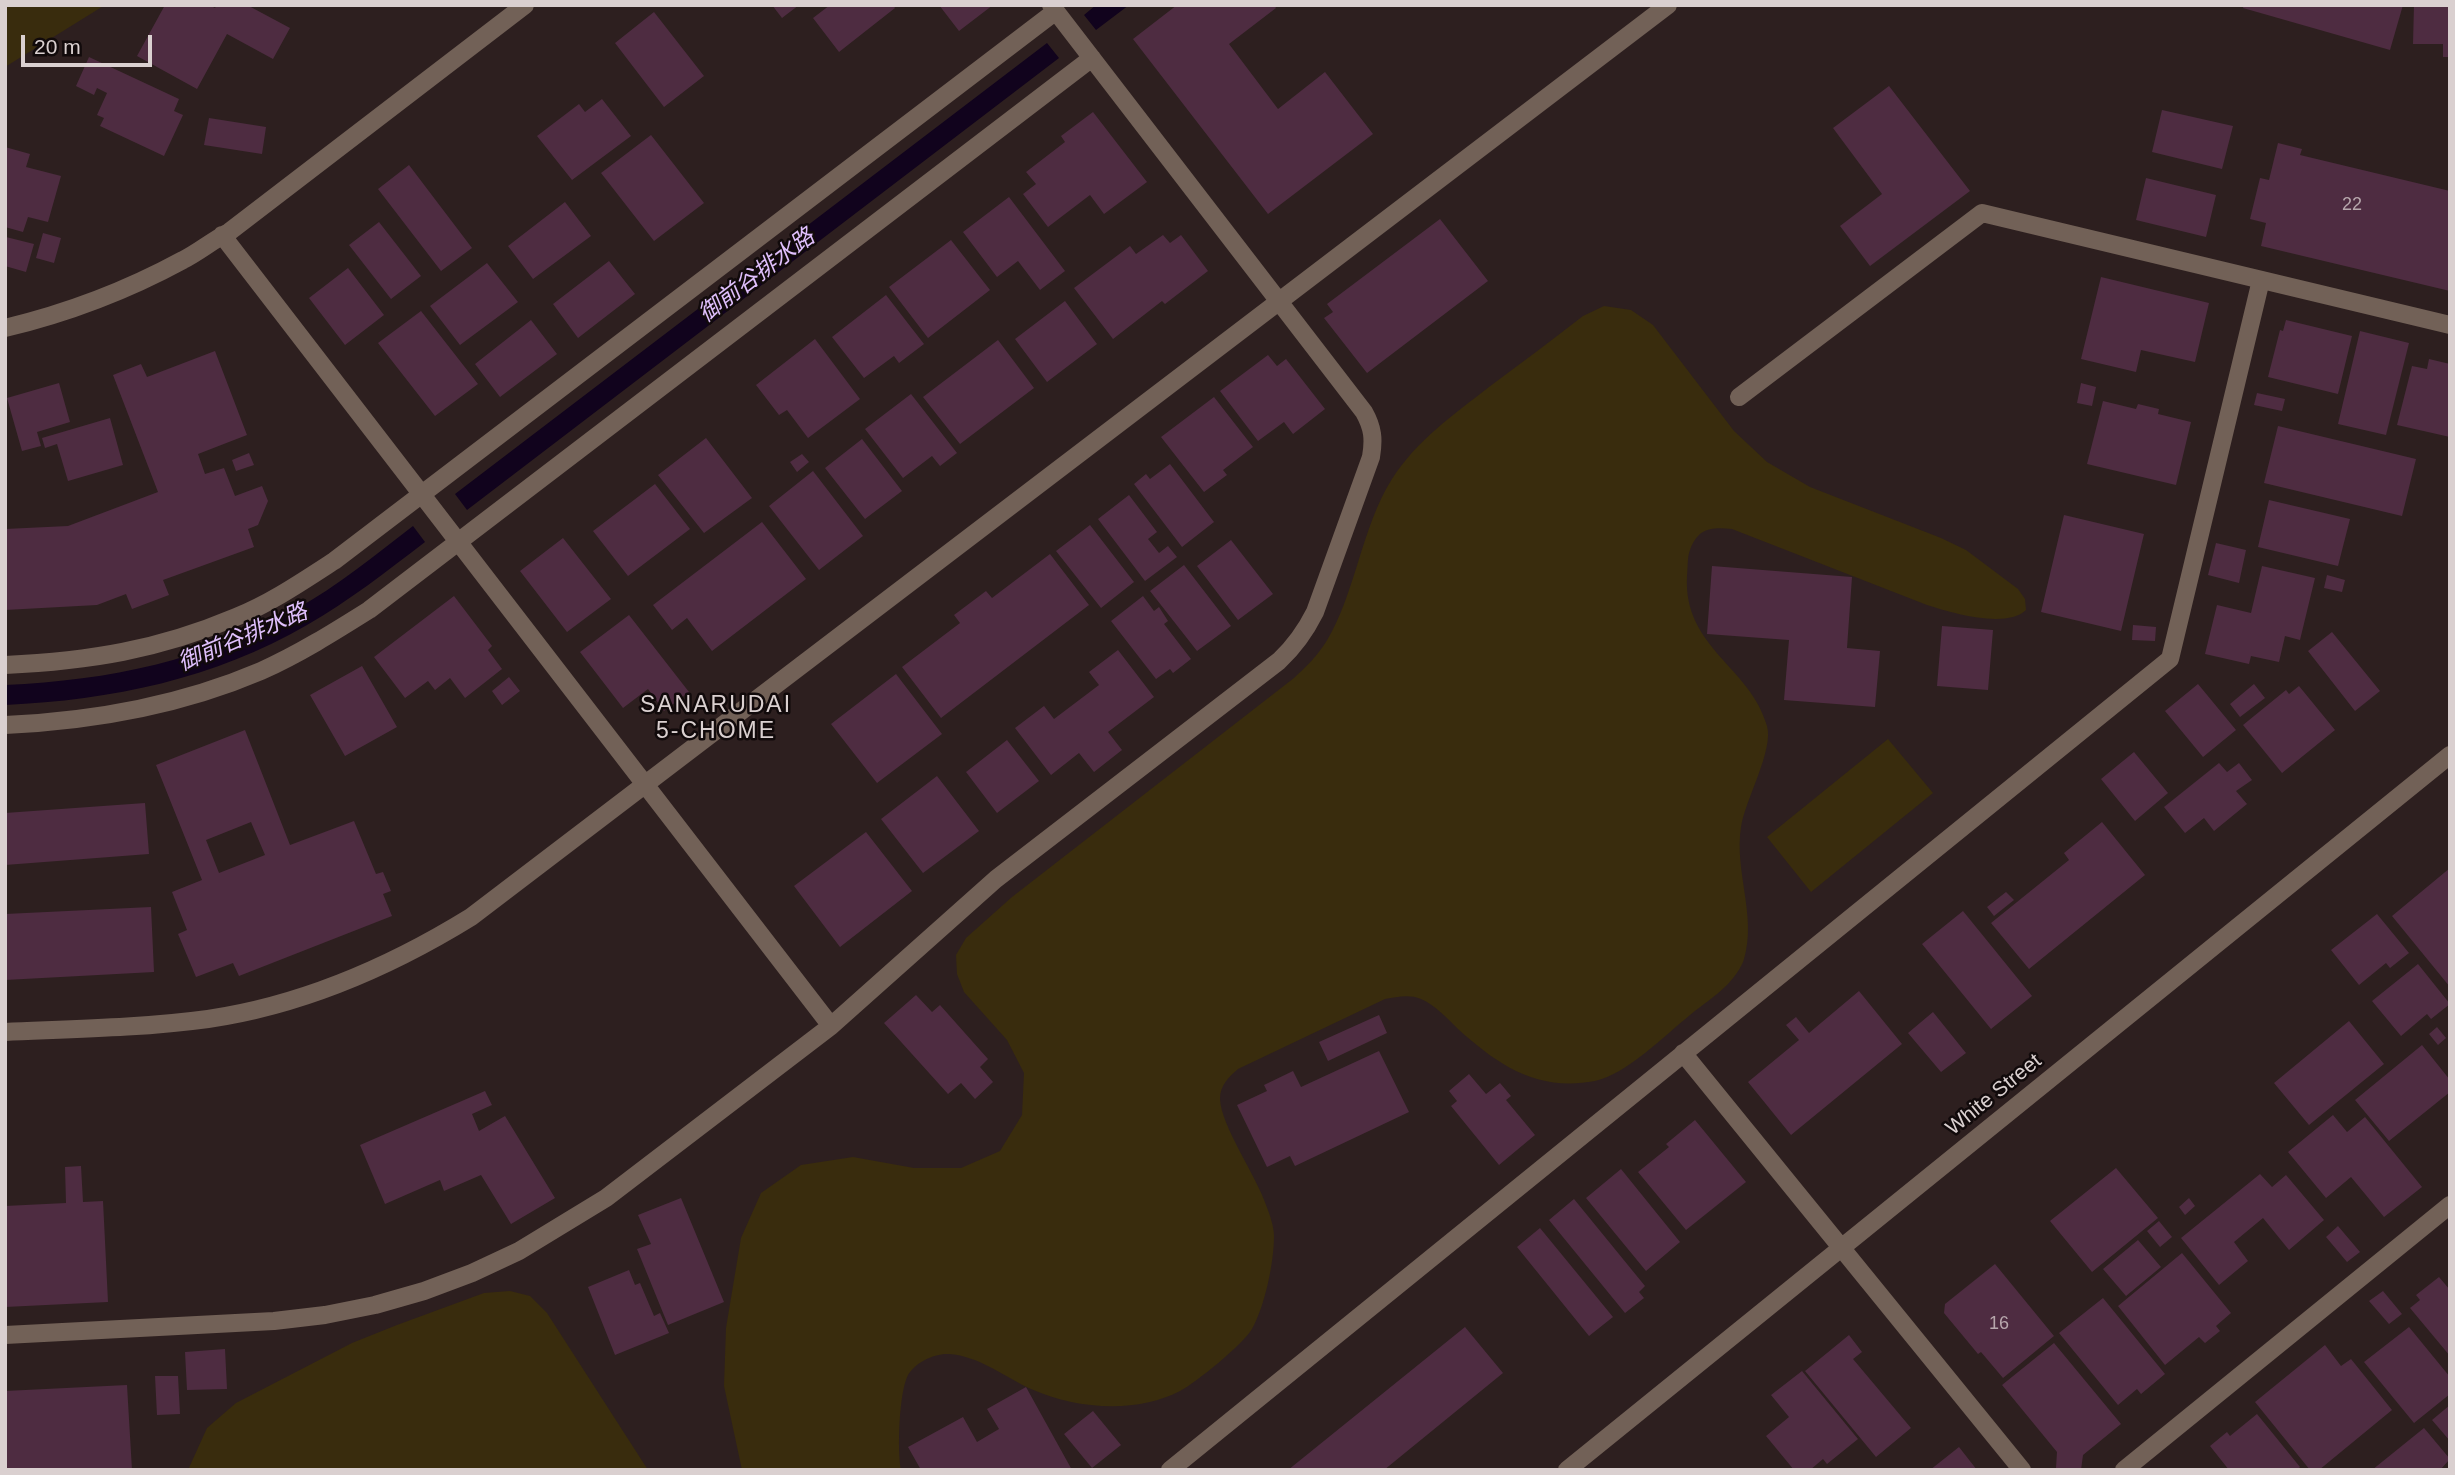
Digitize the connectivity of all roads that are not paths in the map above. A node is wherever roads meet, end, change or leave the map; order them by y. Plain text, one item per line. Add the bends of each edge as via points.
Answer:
1 (525, 5) edge
2 (1668, 5) edge
3 (1053, 8) edge
4 (1092, 58) junction
5 (222, 235) junction
6 (2261, 280) junction
7 (1279, 301) junction
8 (2450, 325) edge
9 (5, 328) edge
10 (1738, 397) dead end
11 (422, 495) junction
12 (458, 541) junction
13 (5, 665) edge
14 (5, 725) edge
15 (2447, 764) edge
16 (645, 785) junction
17 (831, 1026) junction
18 (5, 1032) edge
19 (1684, 1054) junction
20 (2450, 1205) edge
21 (1842, 1248) junction
22 (5, 1335) edge
23 (1170, 1470) edge
24 (1567, 1470) edge
25 (2022, 1470) edge
26 (2124, 1470) edge

1 - 5 street
2 - 7 street
3 - 4 street
3 - 11 street
4 - 7 street
4 - 12 street
5 - 9 street via 140,282 44,319
5 - 11 street
6 - 8 street
6 - 10 street via 1982,214
6 - 19 street via 2170,659
7 - 16 street
7 - 17 street via 1364,412 1374,441 1306,630 1279,661 996,879
11 - 12 street
11 - 13 street via 334,561 238,616 133,651 78,661
12 - 14 street via 369,610 262,670 146,709
12 - 16 street
15 - 21 street, White Street
16 - 17 street
16 - 18 street via 471,917 431,942 346,982 302,998 211,1018
17 - 22 street via 606,1198 519,1251 424,1291 375,1305 274,1321
19 - 21 street
19 - 23 street
20 - 26 street
21 - 24 street, White Street
21 - 25 street

